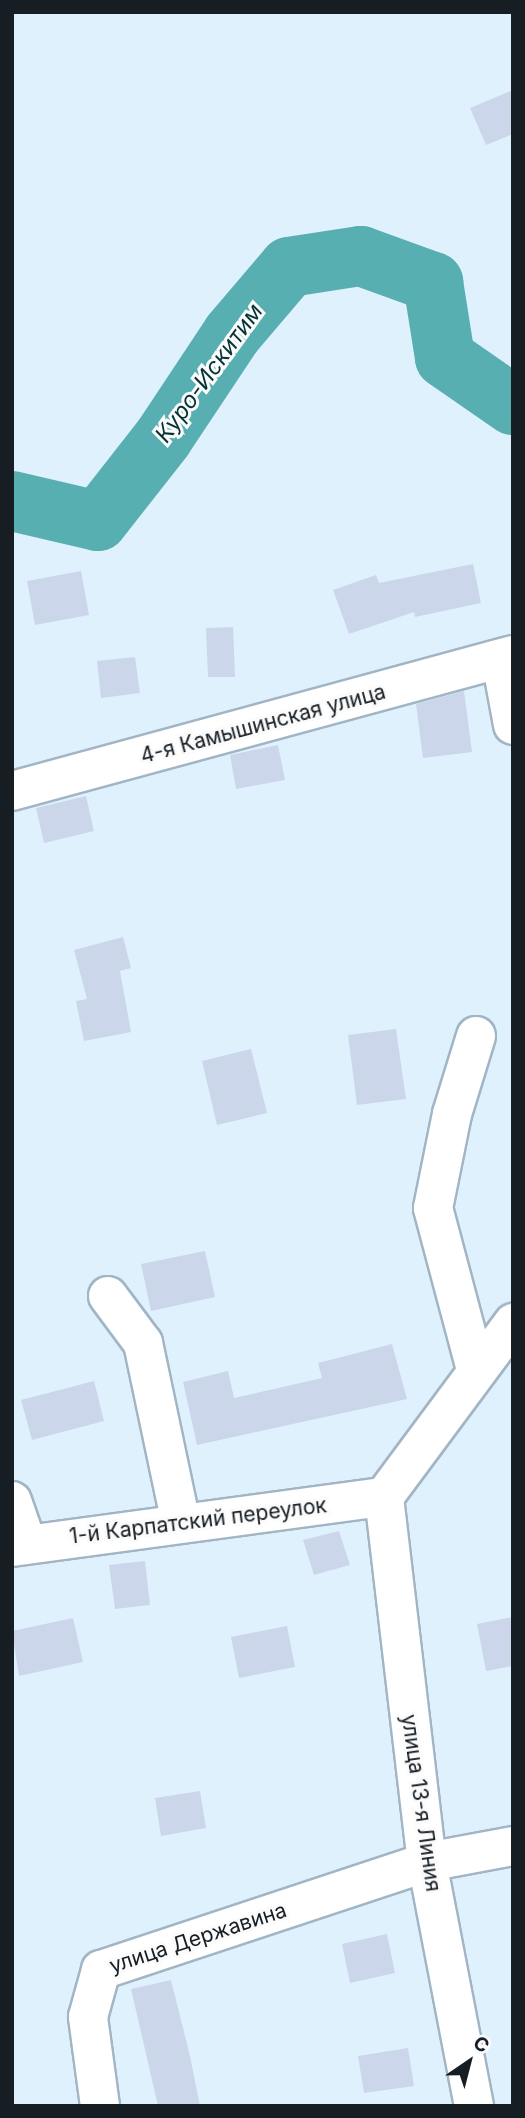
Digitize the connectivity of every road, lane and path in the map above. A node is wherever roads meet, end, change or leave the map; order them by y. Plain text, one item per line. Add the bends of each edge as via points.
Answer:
1 (507, 657) edge
2 (513, 725) edge
3 (12, 791) edge
4 (476, 1036) dead end
5 (108, 1296) dead end
6 (513, 1323) edge
7 (476, 1370) junction
8 (384, 1497) junction
9 (12, 1501) edge
10 (181, 1523) junction
11 (20, 1546) edge
12 (513, 1846) edge
13 (427, 1862) junction
14 (100, 2106) edge
15 (474, 2106) edge

1 - 2 lane
1 - 3 lane, 4-я Камышинская улица
4 - 7 lane via 452,1114 433,1208
5 - 10 lane via 143,1343
6 - 7 lane
7 - 8 lane
8 - 10 lane, 1-й Карпатский переулок
8 - 13 lane, улица 13-я Линия
9 - 11 lane
10 - 11 lane, 1-й Карпатский переулок
12 - 13 lane
13 - 14 lane, улица Державина via 101,1970 88,2018
13 - 15 lane, улица 13-я Линия

